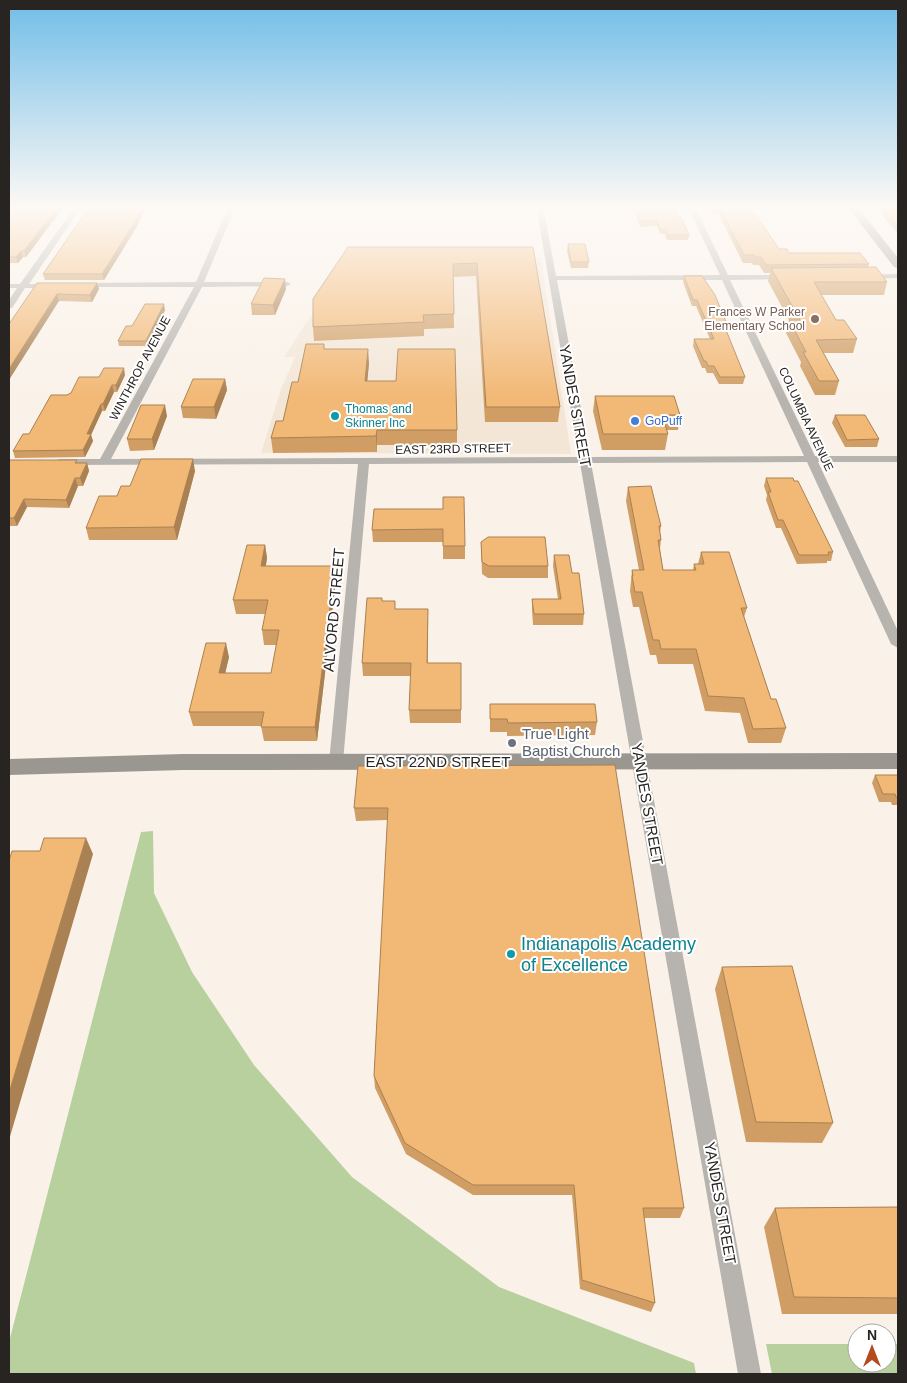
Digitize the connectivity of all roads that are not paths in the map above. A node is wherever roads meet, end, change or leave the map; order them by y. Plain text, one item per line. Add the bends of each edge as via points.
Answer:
1 (35, 270) edge
2 (205, 270) edge
3 (551, 270) edge
4 (721, 270) edge
5 (898, 276) edge
6 (725, 277) junction
7 (793, 277) edge
8 (850, 277) edge
9 (553, 278) junction
10 (287, 284) edge
11 (199, 285) junction
12 (9, 286) edge
13 (23, 286) junction
14 (9, 306) edge
15 (898, 459) edge
16 (585, 460) junction
17 (811, 460) junction
18 (104, 461) junction
19 (48, 462) edge
20 (364, 462) junction
21 (898, 644) edge
22 (639, 761) junction
23 (898, 761) edge
24 (336, 762) junction
25 (9, 767) edge
26 (750, 1374) edge

1 - 13 street
2 - 11 street, WINTHROP AVENUE
3 - 9 street, YANDES STREET
4 - 6 street, COLUMBIA AVENUE
5 - 8 street
6 - 7 street
6 - 9 street
6 - 17 street, COLUMBIA AVENUE
9 - 16 street, YANDES STREET
10 - 11 street
11 - 13 street
11 - 18 street, WINTHROP AVENUE
12 - 13 street
13 - 14 street
15 - 17 street, EAST 23RD STREET
16 - 17 street, EAST 23RD STREET
16 - 20 street, EAST 23RD STREET
16 - 22 street, YANDES STREET
17 - 21 street, COLUMBIA AVENUE
18 - 19 street, EAST 23RD STREET
18 - 20 street, EAST 23RD STREET
20 - 24 street, ALVORD STREET
22 - 23 main road, EAST 22ND STREET
22 - 24 main road, EAST 22ND STREET
22 - 26 street, YANDES STREET
24 - 25 main road, EAST 22ND STREET via 101,763

